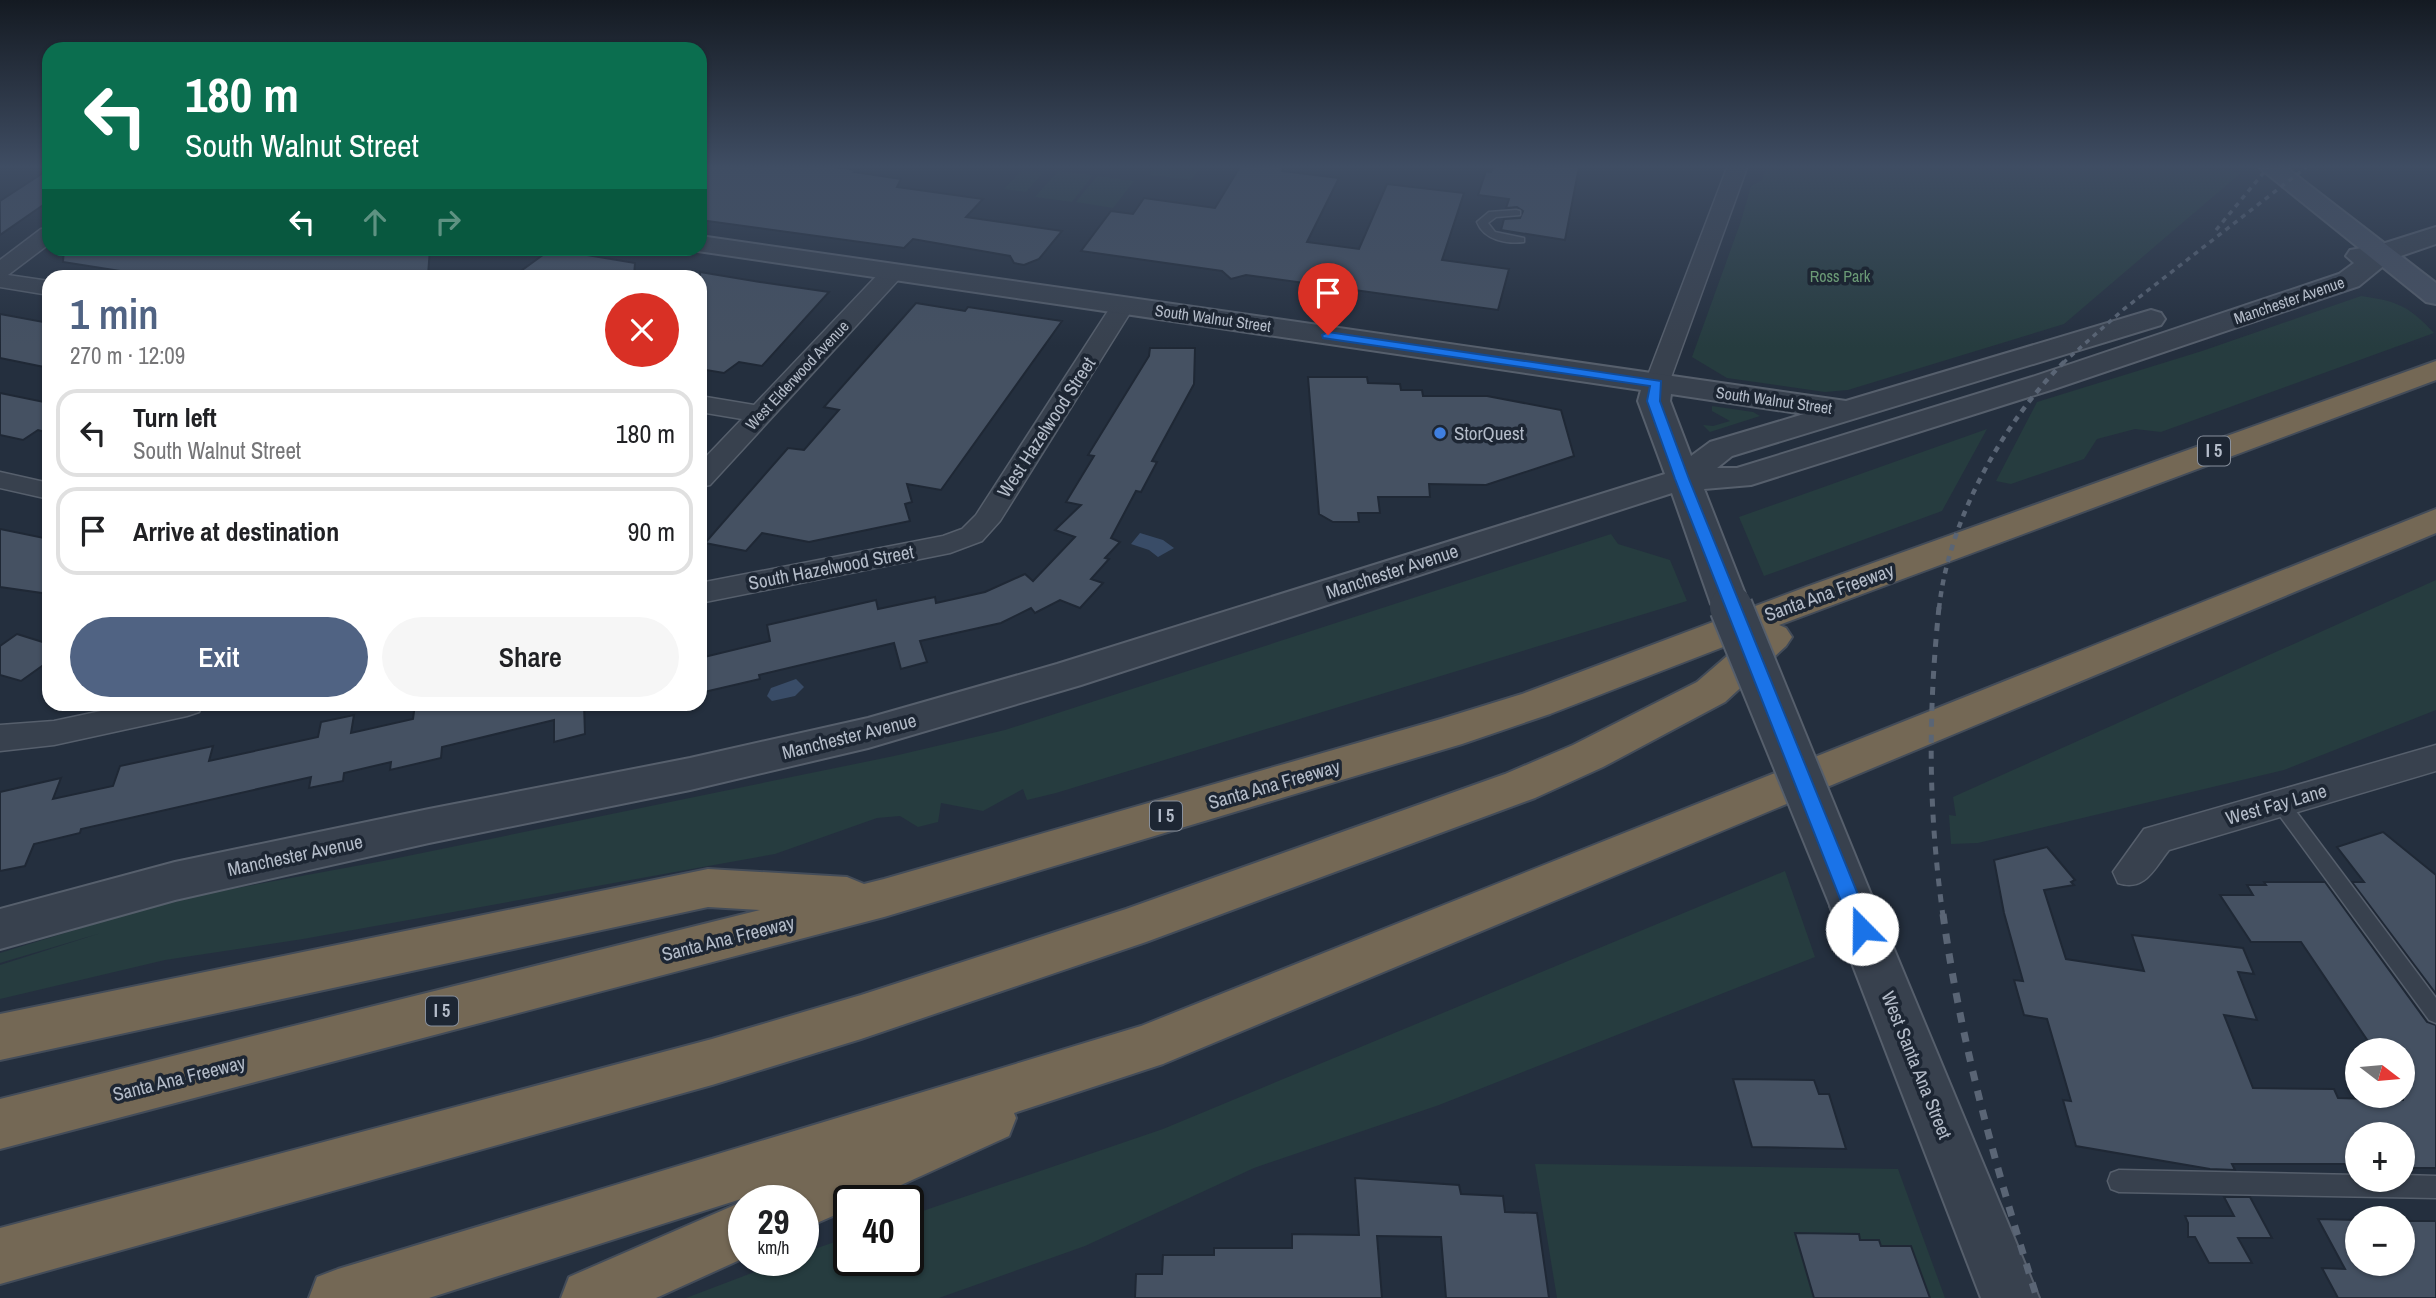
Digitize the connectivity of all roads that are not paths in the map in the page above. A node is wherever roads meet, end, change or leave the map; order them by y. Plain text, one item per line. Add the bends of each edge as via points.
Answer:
1 (1484, 226) edge
2 (1715, 226) edge
3 (2347, 226) edge
4 (2436, 235) edge
5 (42, 239) edge
6 (1520, 240) dead end
7 (707, 245) edge
8 (2383, 253) junction
9 (0, 270) edge
10 (893, 272) junction
11 (0, 280) edge
12 (42, 288) edge
13 (2429, 290) edge
14 (1123, 305) junction
15 (2436, 370) edge
16 (1657, 383) junction
17 (707, 405) edge
18 (1850, 411) junction
19 (761, 414) junction
20 (707, 472) edge
21 (1682, 479) junction
22 (0, 480) edge
23 (42, 489) edge
24 (2436, 520) edge
25 (961, 541) joint
26 (707, 592) edge
27 (1819, 596) junction
28 (155, 711) edge
29 (0, 738) edge
30 (2436, 758) edge
31 (2280, 803) junction
32 (2131, 872) dead end
33 (884, 898) junction
34 (0, 929) edge
35 (2436, 1014) edge
36 (0, 1037) edge
37 (1145, 1048) junction
38 (0, 1124) edge
39 (2119, 1181) dead end
40 (2436, 1187) edge
41 (819, 1195) edge
42 (728, 1236) edge
43 (0, 1256) edge
44 (338, 1298) edge
45 (590, 1298) edge
46 (2010, 1298) edge

1 - 6 lane via 1488,233
2 - 16 street, West Santa Ana Street
3 - 8 main road
4 - 8 street
5 - 9 street
7 - 10 street, South Walnut Street
8 - 13 main road
8 - 18 street, Manchester Avenue via 2336,259
8 - 21 street, Manchester Avenue via 2349,280 2043,383 1739,478
10 - 14 street, South Walnut Street
10 - 19 street, West Elderwood Avenue
11 - 12 street
14 - 16 street, South Walnut Street
14 - 25 street, West Hazelwood Street via 986,520
15 - 27 highway, Santa Ana Freeway / I 5
16 - 18 street, South Walnut Street
16 - 21 street, West Santa Ana Street via 1654,401
17 - 19 street
18 - 21 street, Manchester Avenue via 1721,449
19 - 20 street, West Elderwood Avenue
21 - 34 street, Manchester Avenue via 1067,675 868,733 175,881
21 - 46 street, West Santa Ana Street, bridge
22 - 23 street
24 - 37 highway
25 - 26 street, South Hazelwood Street
27 - 33 highway, Santa Ana Freeway / I 5 via 1536,704 1447,733
27 - 43 highway via 1711,692 1588,756 1520,786 1143,923 712,1062
28 - 29 street via 54,733
30 - 31 street, West Fay Lane
31 - 32 street, West Fay Lane via 2157,839
31 - 35 lane
33 - 36 highway via 708,888
33 - 38 highway, Santa Ana Freeway / I 5
37 - 41 highway
37 - 44 highway
39 - 40 lane
42 - 45 highway

